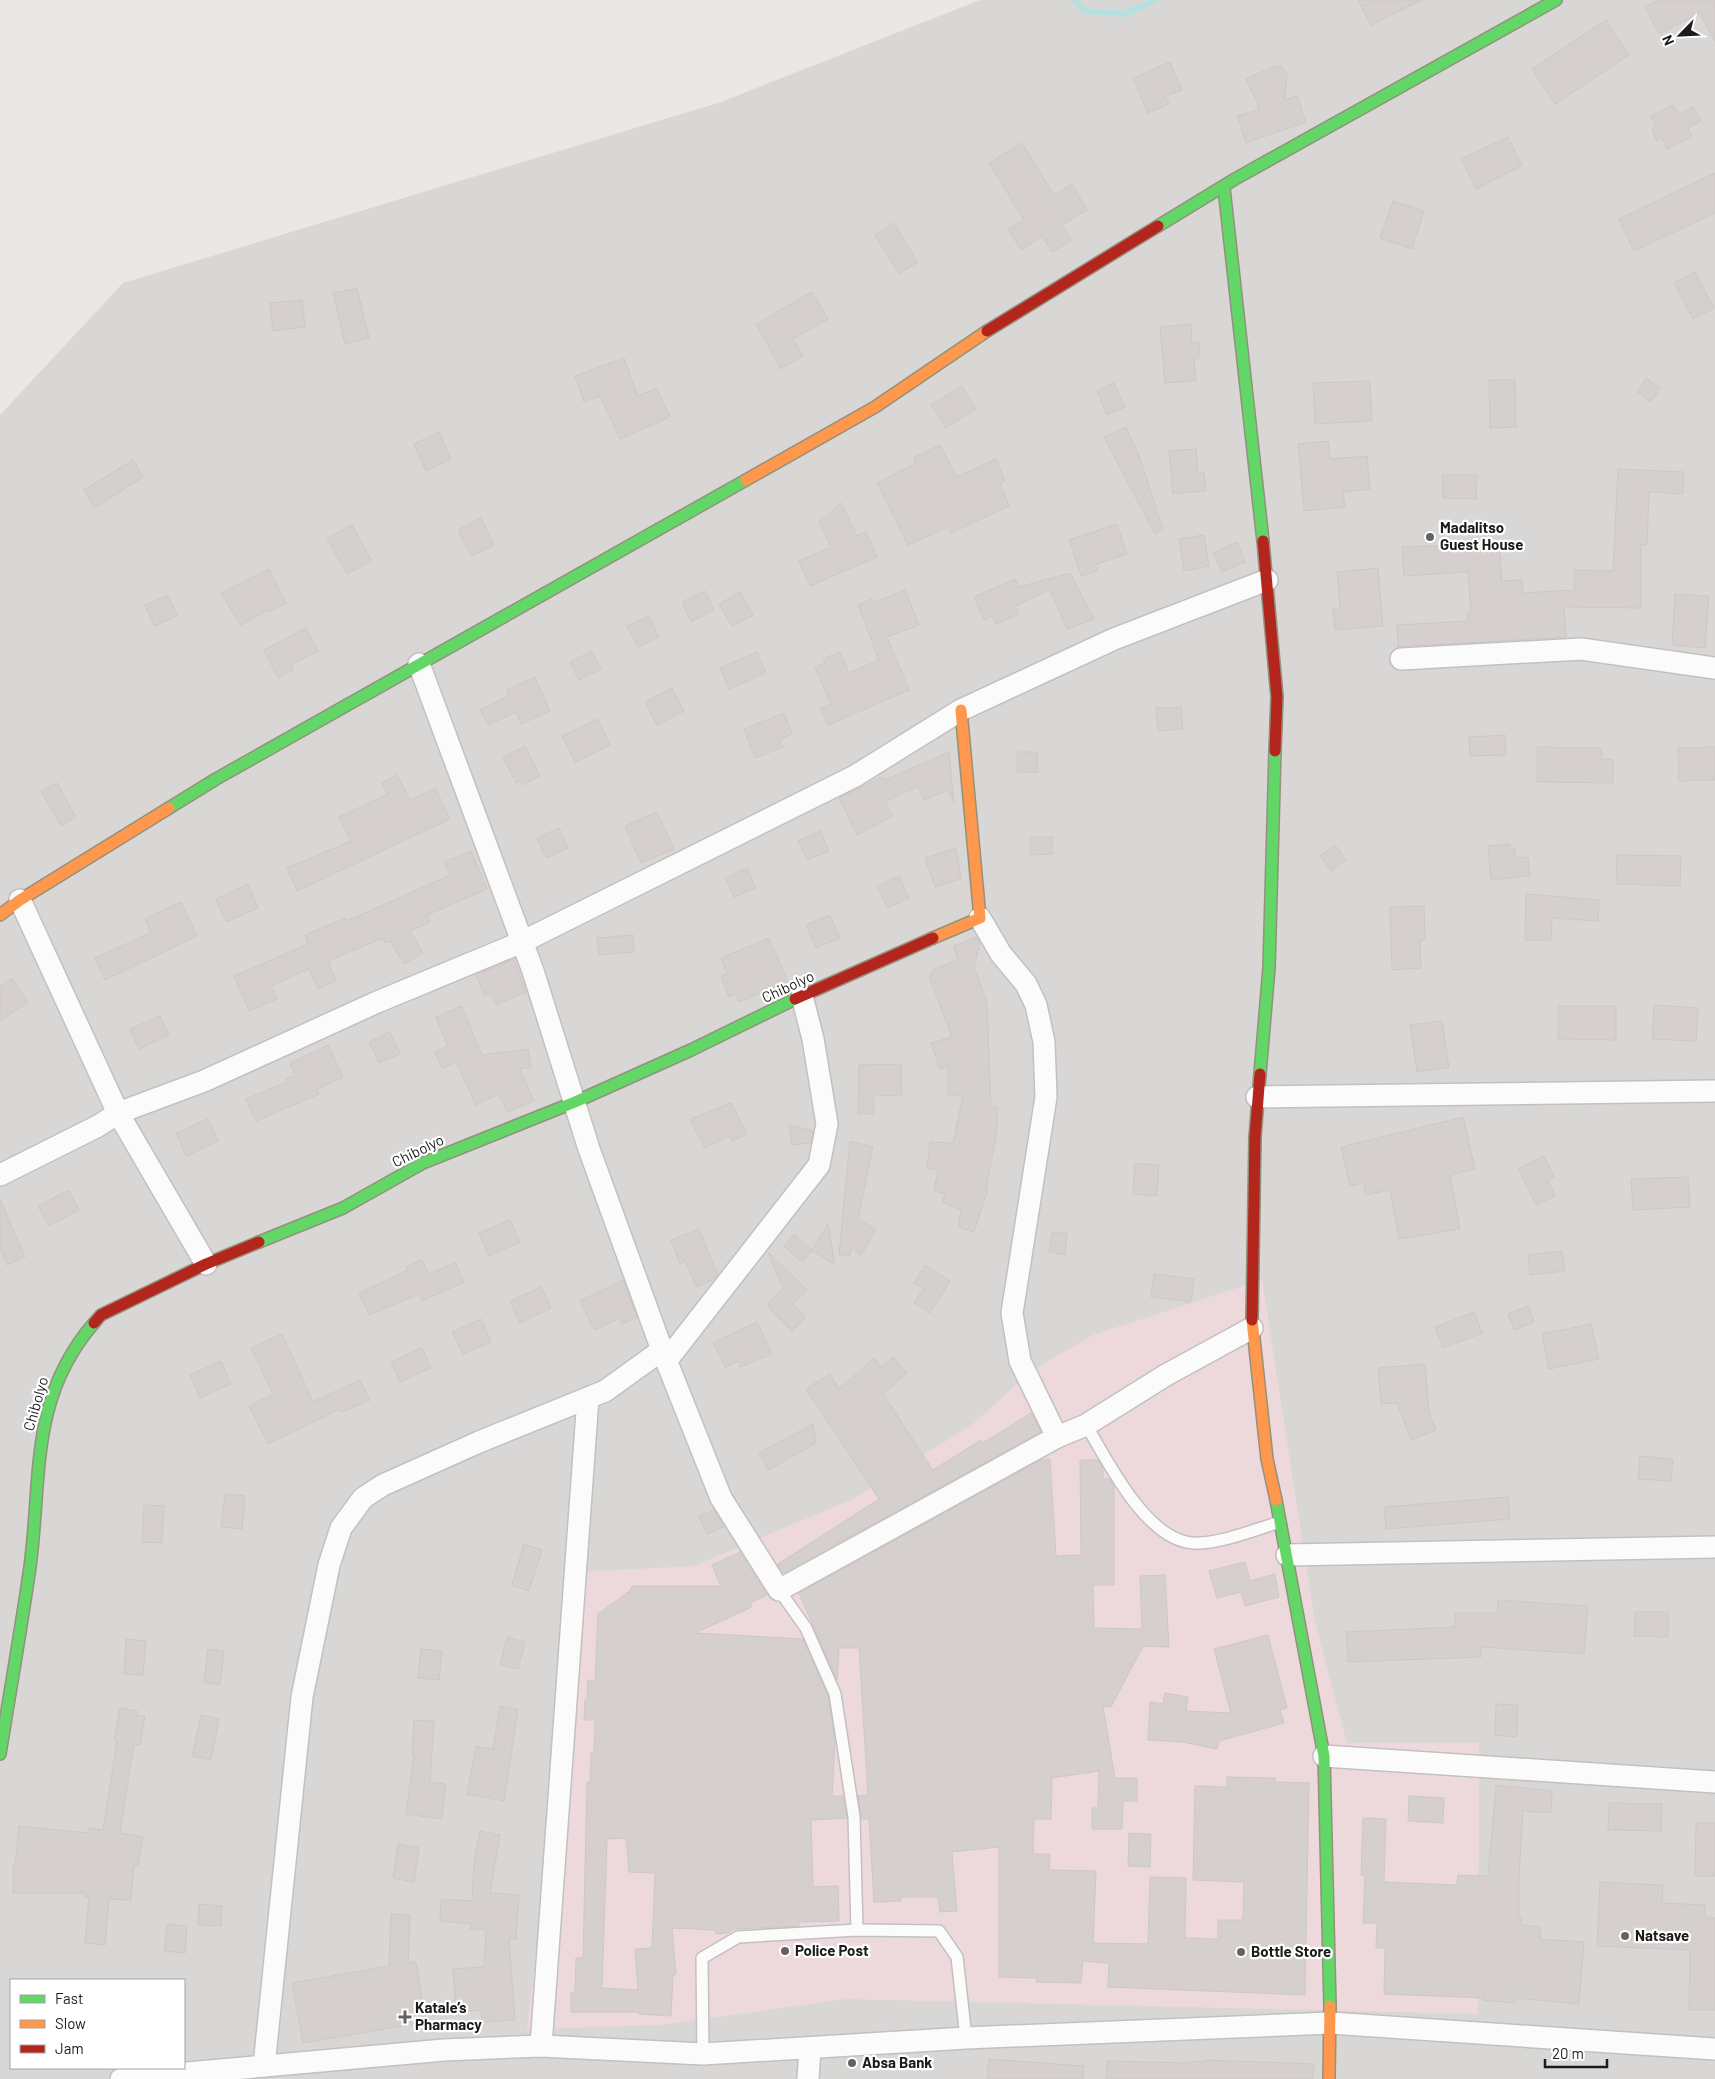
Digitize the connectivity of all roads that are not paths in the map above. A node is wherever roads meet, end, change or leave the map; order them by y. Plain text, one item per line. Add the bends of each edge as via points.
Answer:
1 (1556, 0) edge
2 (1224, 188) junction
3 (1267, 580) junction
4 (1401, 659) dead end
5 (419, 664) junction
6 (1715, 668) edge
7 (961, 710) junction
8 (20, 900) junction
9 (0, 915) edge
10 (980, 918) junction
11 (522, 942) junction
12 (802, 996) junction
13 (1715, 1091) edge
14 (1257, 1097) junction
15 (575, 1102) junction
16 (118, 1113) junction
17 (0, 1174) edge
18 (206, 1264) junction
19 (1252, 1328) junction
20 (664, 1355) junction
21 (588, 1398) junction
22 (1086, 1425) junction
23 (1057, 1437) junction
24 (1280, 1522) junction
25 (1715, 1547) edge
26 (1288, 1555) junction
27 (779, 1590) junction
28 (0, 1754) edge
29 (1324, 1756) junction
30 (1715, 1782) edge
31 (857, 1930) junction
32 (1330, 2023) junction
33 (966, 2038) junction
34 (541, 2046) junction
35 (810, 2049) junction
36 (1715, 2049) edge
37 (704, 2054) junction
38 (264, 2066) junction
39 (310, 2070) edge
40 (121, 2079) edge
41 (808, 2079) edge
42 (1329, 2079) edge

1 - 2 street
2 - 3 street
2 - 5 street via 987,331 875,407
3 - 7 street via 1114,639
3 - 14 street via 1278,697 1269,968
4 - 6 street via 1582,649
5 - 8 street via 216,779
5 - 11 street
7 - 10 street
7 - 11 street via 855,776
8 - 9 street
8 - 16 street
10 - 12 street, Chibolyo
10 - 23 street via 1001,954 1026,984 1036,1005 1044,1042 1046,1097 1012,1313 1020,1361
11 - 15 street
11 - 16 street via 375,1003 204,1080
12 - 15 street, Chibolyo
12 - 20 street via 813,1038 827,1124 819,1165
13 - 14 street
14 - 19 street
15 - 18 street, Chibolyo via 423,1163 343,1208
15 - 20 street
16 - 17 street
16 - 18 street
18 - 28 street, Chibolyo via 101,1315 80,1340 55,1383 40,1443 30,1565
19 - 22 street via 1166,1374
19 - 24 street via 1267,1459
20 - 21 street
20 - 27 street via 721,1498
21 - 34 street
21 - 38 street via 383,1485 363,1498 341,1528 329,1565 302,1697
22 - 23 street
22 - 24 lane via 1148,1520 1171,1535 1186,1542 1200,1543
23 - 27 street
24 - 26 street
25 - 26 street
26 - 29 street
27 - 31 lane via 806,1628 835,1694 854,1817
29 - 30 street
29 - 32 street
31 - 33 lane via 939,1931 957,1957
31 - 37 lane via 738,1937 702,1958
32 - 33 street
32 - 36 street
32 - 42 street
33 - 35 street
34 - 37 street
34 - 39 street via 444,2050
35 - 37 street
35 - 41 street
38 - 39 street
38 - 40 street

